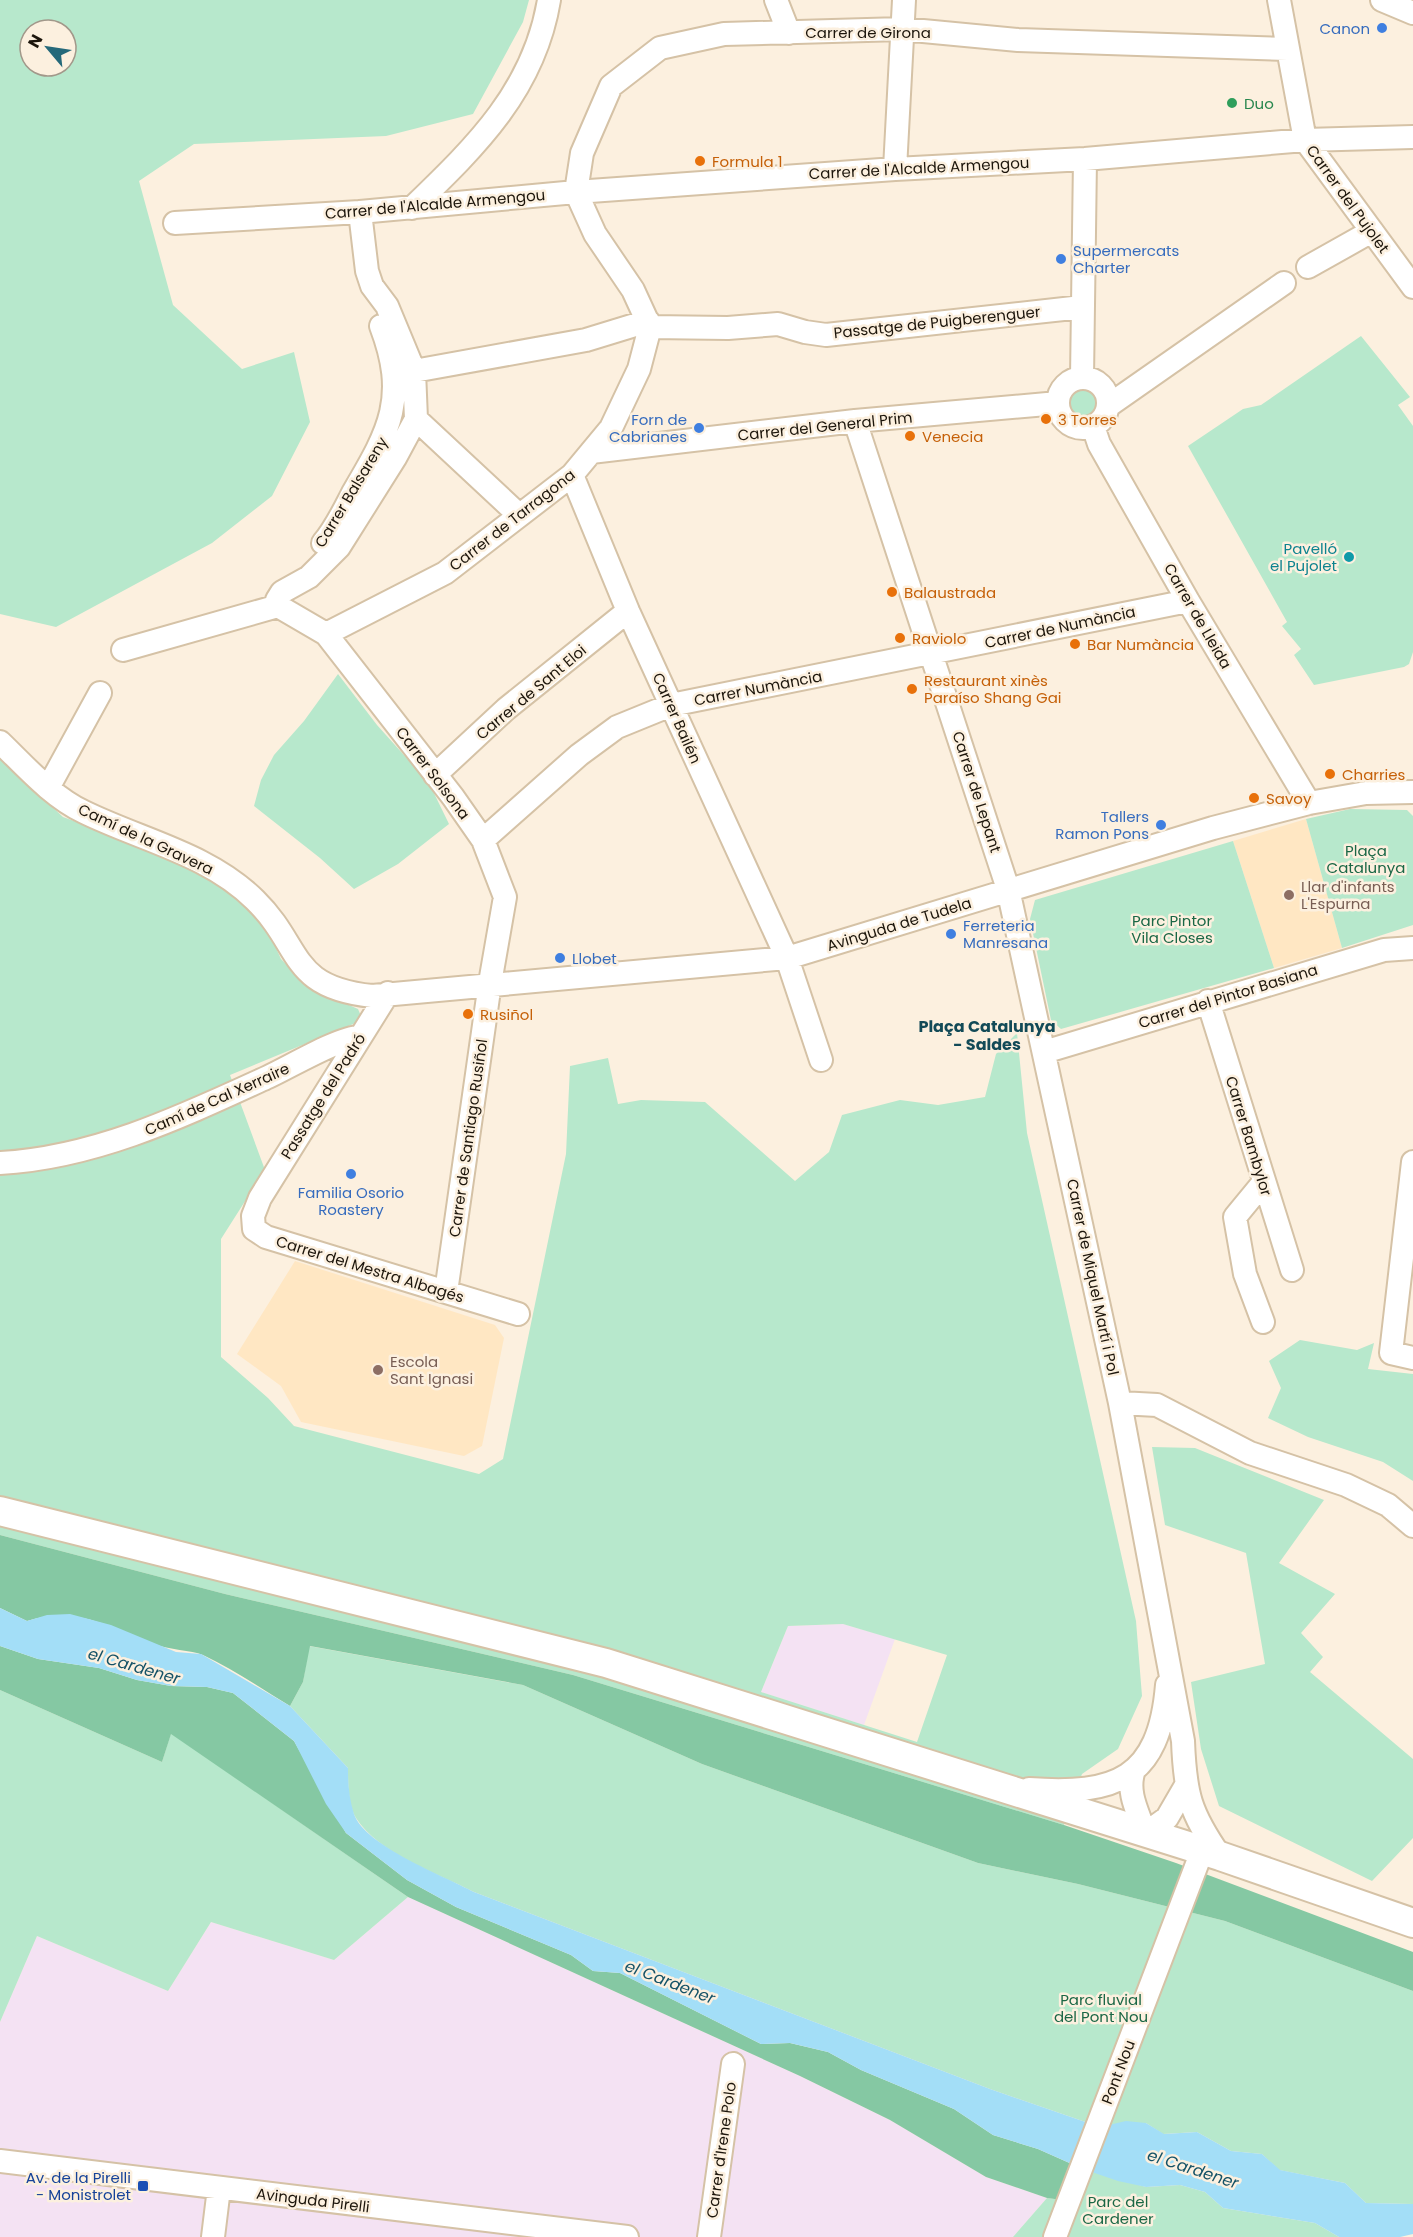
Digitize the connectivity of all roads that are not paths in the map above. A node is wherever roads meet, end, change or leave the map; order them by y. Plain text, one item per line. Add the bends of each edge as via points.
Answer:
1 (549, 0) edge
2 (776, 0) edge
3 (904, 0) edge
4 (1279, 0) edge
5 (1382, 0) edge
6 (1413, 13) edge
7 (902, 29) junction
8 (789, 33) junction
9 (1288, 49) junction
10 (1413, 137) edge
11 (1305, 140) junction
12 (1085, 159) junction
13 (895, 169) junction
14 (576, 192) junction
15 (412, 208) junction
16 (360, 212) junction
17 (175, 223) dead end
18 (1372, 231) junction
19 (1308, 267) dead end
20 (1284, 283) dead end
21 (372, 286) junction
22 (1413, 287) edge
23 (1082, 307) junction
24 (649, 324) junction
25 (414, 371) junction
26 (1082, 378) junction
27 (1058, 403) junction
28 (1108, 406) junction
29 (416, 419) junction
30 (855, 421) junction
31 (1093, 426) junction
32 (591, 452) junction
33 (572, 475) junction
34 (519, 515) junction
35 (291, 587) junction
36 (1188, 601) junction
37 (278, 606) junction
38 (628, 611) junction
39 (326, 634) junction
40 (123, 650) dead end
41 (933, 654) junction
42 (100, 693) dead end
43 (671, 705) junction
44 (0, 742) edge
45 (435, 775) junction
46 (48, 788) junction
47 (1413, 792) edge
48 (1309, 803) junction
49 (483, 840) junction
50 (1008, 889) junction
51 (1413, 948) edge
52 (787, 958) junction
53 (490, 983) junction
54 (380, 994) junction
55 (1208, 1001) junction
56 (359, 1037) junction
57 (1044, 1052) junction
58 (821, 1059) dead end
59 (1413, 1162) edge
60 (0, 1163) edge
61 (1263, 1183) junction
62 (260, 1198) joint
63 (1292, 1270) dead end
64 (446, 1292) junction
65 (518, 1314) dead end
66 (1263, 1322) dead end
67 (1402, 1356) edge
68 (1120, 1403) junction
69 (0, 1510) edge
70 (1413, 1526) edge
71 (1169, 1666) junction
72 (1133, 1773) junction
73 (1185, 1787) junction
74 (1002, 1788) junction
75 (1145, 1834) junction
76 (1211, 1854) junction
77 (1413, 1923) edge
78 (733, 2064) dead end
79 (0, 2161) edge
80 (219, 2188) junction
81 (213, 2237) edge
82 (627, 2237) edge
83 (709, 2237) edge
84 (1055, 2237) edge

1 - 15 street via 544,34 502,112 477,146
2 - 8 street
3 - 7 street
4 - 9 street
5 - 6 street
7 - 8 street, Carrer de Girona
7 - 9 street, Carrer de Girona via 1018,40
7 - 13 street
8 - 14 street, Carrer de Girona via 724,34 660,48 611,86 582,153
9 - 11 street
10 - 11 street, Carrer de l'Alcalde Armengou
11 - 12 street, Carrer de l'Alcalde Armengou
11 - 18 street, Carrer del Pujolet
12 - 13 street, Carrer de l'Alcalde Armengou
12 - 23 street
13 - 14 street, Carrer de l'Alcalde Armengou
14 - 15 street, Carrer de l'Alcalde Armengou
14 - 24 street via 595,234 633,290
15 - 16 street, Carrer de l'Alcalde Armengou
16 - 17 street, Carrer de l'Alcalde Armengou
16 - 21 street, Carrer Balsareny
18 - 19 street
18 - 22 street, Carrer del Pujolet
20 - 28 street
21 - 25 street via 387,306
21 - 35 street, Carrer Balsareny via 374,307 395,374 393,408 384,441 326,540 295,574
23 - 24 street, Passatge de Puigberenguer via 826,335 778,324 728,328
23 - 26 street
24 - 25 street, Passatge de Puigberenguer via 586,340
24 - 32 street, Carrer de Tarragona via 639,369 611,428
25 - 29 street
26 - 27 street via 1065,386
26 - 28 street via 1104,389
27 - 30 street, Carrer del General Prim
27 - 31 street via 1067,422 1079,428
28 - 31 street
29 - 34 street
29 - 35 street via 339,547 309,577
30 - 32 street, Carrer del General Prim
30 - 41 street, Carrer de Lepant
31 - 36 street, Carrer de Lleida
32 - 33 street, Carrer de Tarragona
33 - 34 street, Carrer de Tarragona
33 - 38 street, Carrer Bailén
34 - 39 street, Carrer de Tarragona via 445,573
35 - 37 street, Carrer Balsareny via 282,592
36 - 41 street, Carrer de Numància
36 - 48 street, Carrer de Lleida
37 - 39 street, Carrer Solsona
37 - 40 street
38 - 43 street, Carrer Bailén
38 - 45 street, Carrer de Sant Eloi via 506,709
39 - 45 street, Carrer Solsona
41 - 43 street, Carrer Numància
41 - 50 street, Carrer de Lepant
42 - 46 street
43 - 49 street, Carrer Numància via 617,727 579,755
43 - 52 street, Carrer Bailén
44 - 46 street, Camí de la Gravera
45 - 49 street, Carrer Solsona
46 - 54 street, Camí de la Gravera via 82,812 216,871 254,900 303,969 328,986 348,993
47 - 48 street, Avinguda de Tudela via 1366,793
48 - 50 street, Avinguda de Tudela
49 - 53 street, Carrer Solsona via 505,897
50 - 52 street, Avinguda de Tudela via 965,906
50 - 57 street, Carrer de Miquel Martí i Pol
51 - 55 street, Carrer del Pintor Basiana via 1383,950
52 - 53 street, Avinguda de Tudela
52 - 58 street, Carrer Bailén
53 - 54 street, Avinguda de Tudela
53 - 64 street, Carrer de Santiago Rusiñol
54 - 56 street, Passatge del Padró
55 - 57 street, Carrer del Pintor Basiana
55 - 61 street, Carrer Bambylor
56 - 60 street, Camí de Cal Xerraire via 137,1134 37,1161
56 - 62 street, Passatge del Padró
57 - 68 street, Carrer de Miquel Martí i Pol
59 - 67 street
61 - 63 street, Carrer Bambylor
61 - 66 street via 1235,1217 1245,1274
62 - 64 street, Carrer del Mestra Albagés via 253,1216 254,1229 266,1237
64 - 65 street, Carrer del Mestra Albagés
68 - 70 street via 1157,1405 1250,1453 1346,1485 1378,1500
68 - 71 street, Carrer de Miquel Martí i Pol
69 - 74 main road via 606,1663
71 - 72 street, Carrer de Miquel Martí i Pol via 1157,1737
71 - 73 street, Carrer de Miquel Martí i Pol via 1183,1741
72 - 74 street via 1118,1782 1088,1790
72 - 75 street via 1133,1804
73 - 75 street via 1167,1818
73 - 76 street, Carrer de Miquel Martí i Pol
74 - 75 main road
75 - 76 main road
76 - 77 main road
76 - 84 street, Pont Nou via 1191,1884
78 - 83 street, Carrer d'Irene Polo
79 - 80 street, Avinguda Pirelli
80 - 81 street
80 - 82 street, Avinguda Pirelli

